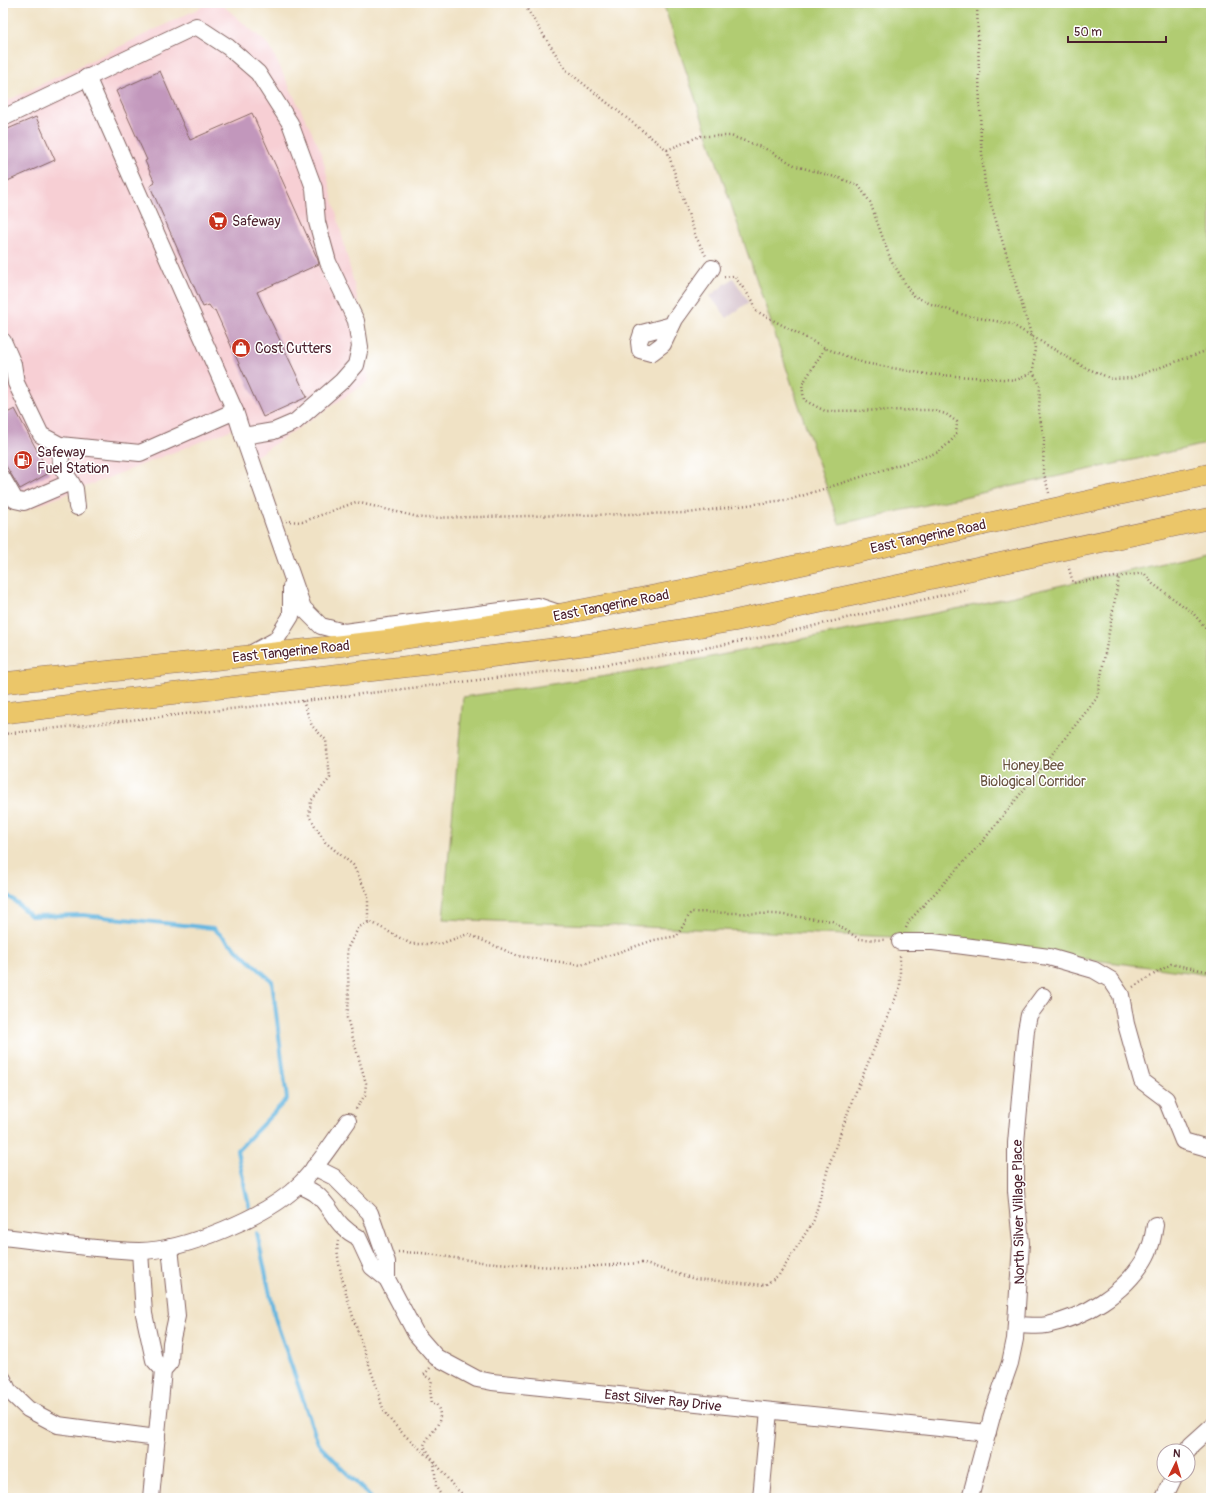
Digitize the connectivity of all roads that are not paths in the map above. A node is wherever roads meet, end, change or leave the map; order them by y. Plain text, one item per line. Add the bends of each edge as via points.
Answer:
1 (88, 77) junction
2 (3, 118) edge
3 (712, 268) road end
4 (672, 326) dead end
5 (4, 347) edge
6 (10, 386) edge
7 (235, 410) junction
8 (243, 436) junction
9 (60, 445) junction
10 (1211, 474) edge
11 (3, 479) edge
12 (71, 482) junction
13 (77, 507) dead end
14 (1211, 518) edge
15 (290, 572) junction
16 (564, 614) junction
17 (245, 656) junction
18 (3, 683) edge
19 (3, 713) edge
20 (900, 942) road end
21 (1043, 996) dead end
22 (348, 1121) road end
23 (1211, 1149) edge
24 (314, 1167) junction
25 (299, 1185) junction
26 (1155, 1225) dead end
27 (3, 1238) edge
28 (170, 1247) junction
29 (140, 1251) junction
30 (387, 1279) junction
31 (1016, 1325) junction
32 (163, 1370) junction
33 (3, 1379) edge
34 (769, 1411) junction
35 (1211, 1427) edge
36 (988, 1433) junction
37 (157, 1438) junction
38 (1193, 1443) edge
39 (1172, 1483) edge
40 (151, 1498) edge
41 (761, 1498) edge
42 (970, 1498) edge
43 (1164, 1498) edge

1 - 2 street
1 - 7 street
1 - 8 street via 196,26 228,47 258,73 290,122 314,188 317,222 328,262 356,321 360,347 356,365 342,381 295,422 274,431
3 - 4 street
5 - 6 street via 13,364
6 - 9 street via 42,435
7 - 8 street
7 - 9 street via 140,453
8 - 15 street
9 - 12 street via 61,466
10 - 16 main road, East Tangerine Road, bridge via 699,587
11 - 12 street via 15,500 24,502
12 - 13 street via 75,489
14 - 19 main road, East Tangerine Road, bridge via 733,621 600,643
15 - 16 street via 303,608 321,626 344,632 538,606
15 - 17 street via 291,616 276,640
16 - 17 main road, East Tangerine Road via 457,631
17 - 18 main road, East Tangerine Road
20 - 23 street via 933,942 1049,957 1094,970 1111,980 1121,995 1126,1024 1142,1081 1166,1099 1183,1141
21 - 31 street, North Silver Village Place via 1029,1015 1026,1030 1018,1128 1016,1191 1021,1243
22 - 24 street
24 - 25 street
24 - 30 street, East Silver Ray Drive via 334,1177 370,1213 387,1262
25 - 28 street via 240,1224
25 - 30 street, East Silver Ray Drive via 317,1194 345,1229 358,1237 372,1266
26 - 31 street via 1151,1246 1144,1260 1122,1287 1101,1303 1074,1318 1046,1325
27 - 29 street
28 - 29 street
28 - 32 street via 177,1316 170,1362
29 - 32 street via 144,1314 154,1360
30 - 34 street, East Silver Ray Drive via 416,1334 438,1358 477,1379
31 - 36 street, North Silver Village Place via 1010,1363
32 - 37 street
33 - 37 street via 8,1390 28,1408 58,1425
34 - 36 street, East Silver Ray Drive
34 - 41 street
35 - 38 street
36 - 42 street, North Silver Village Place
37 - 40 street
39 - 43 street

